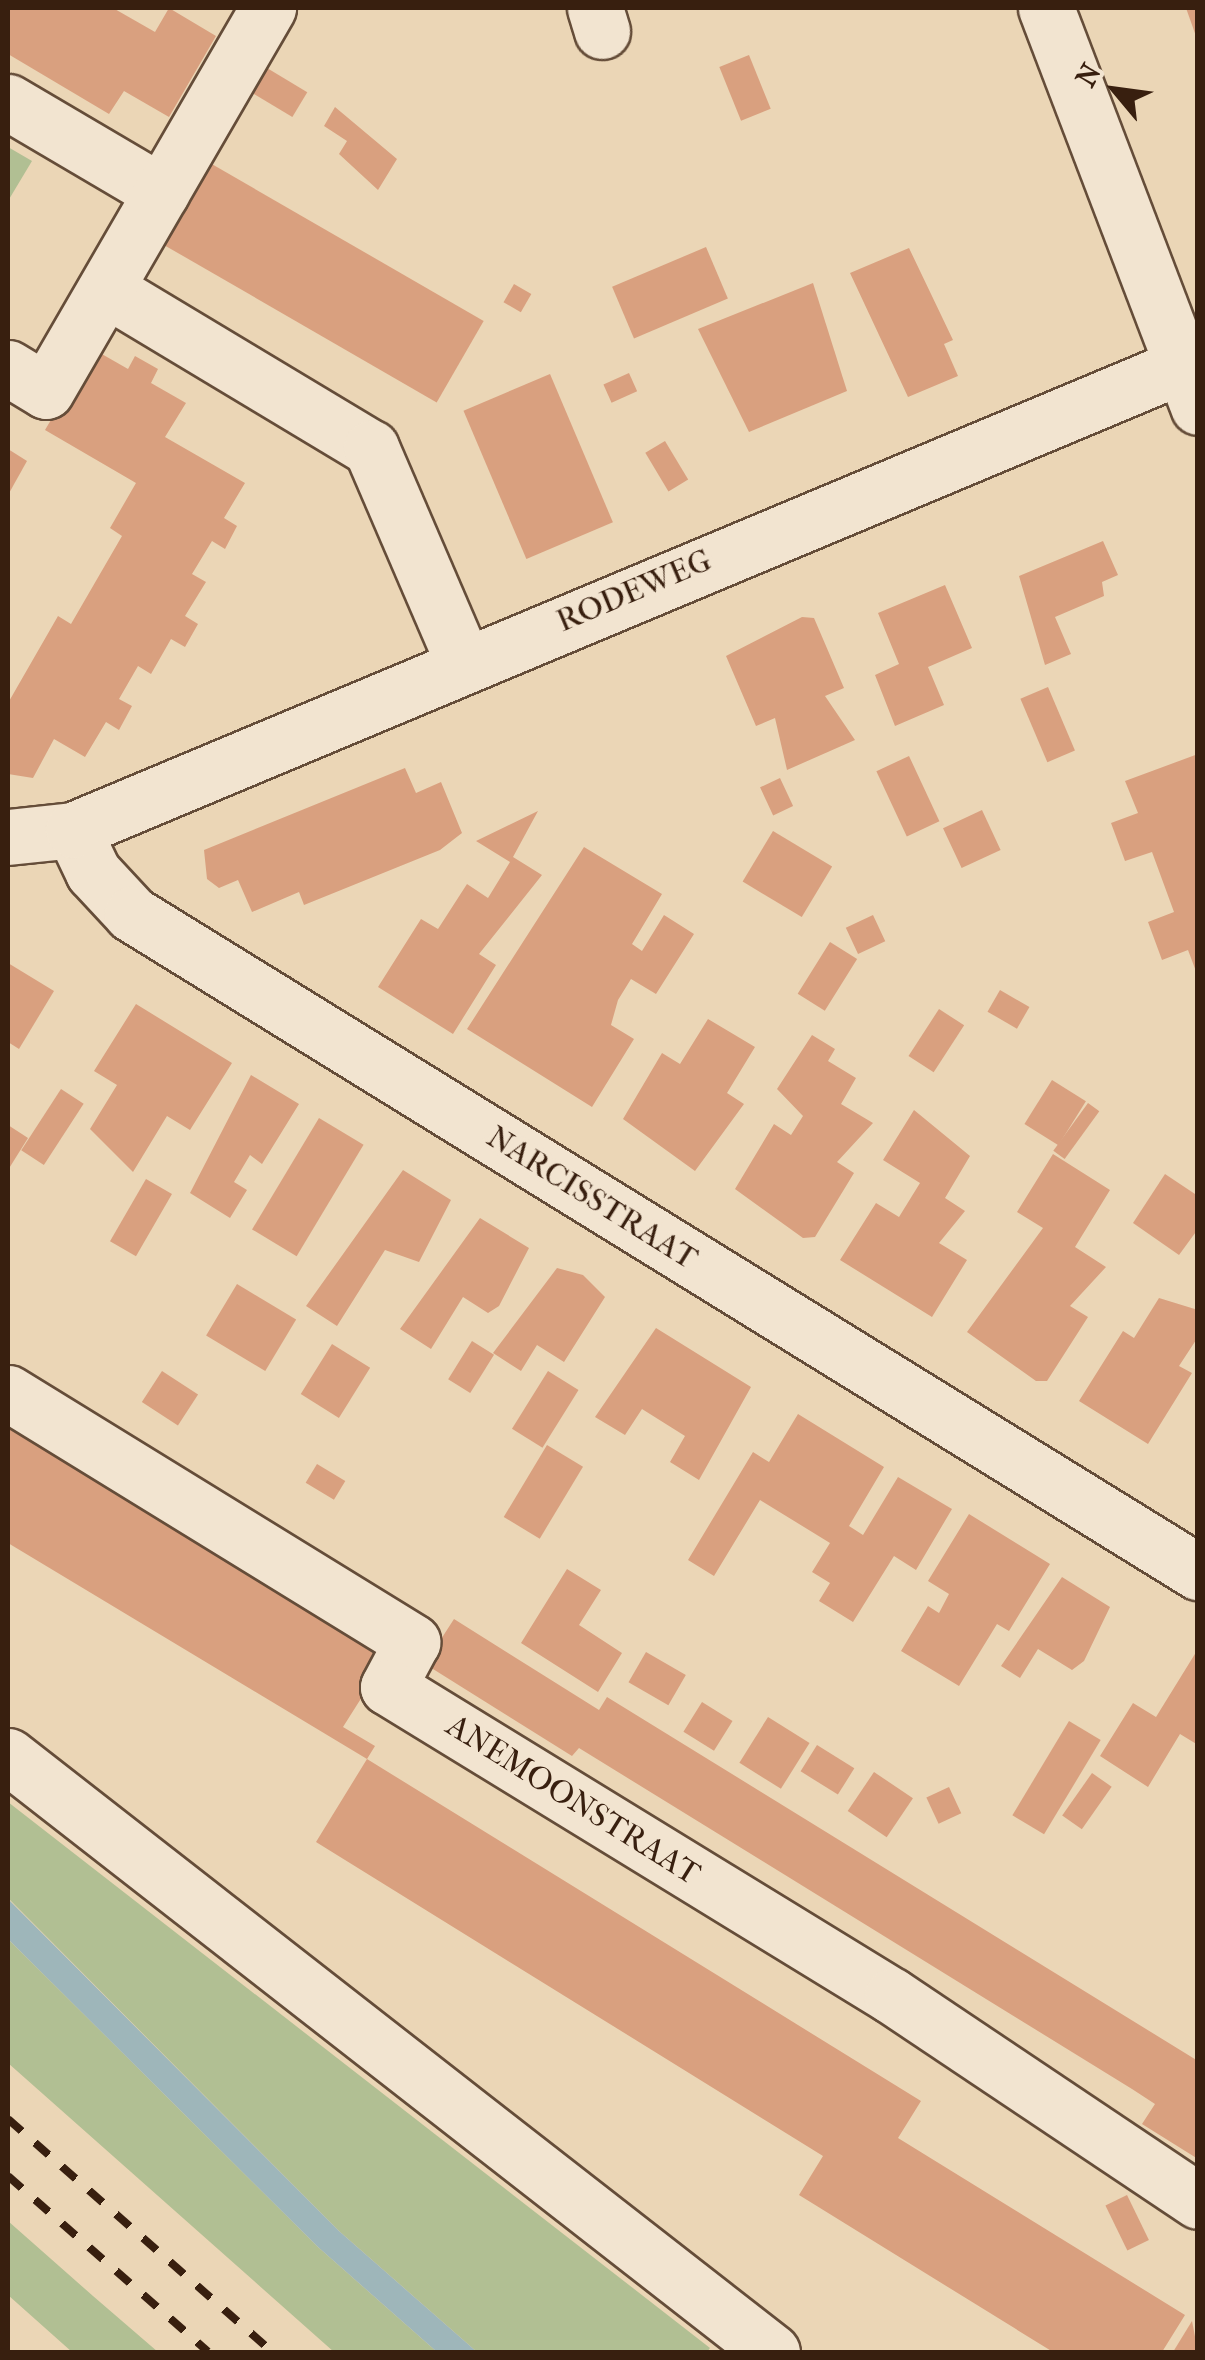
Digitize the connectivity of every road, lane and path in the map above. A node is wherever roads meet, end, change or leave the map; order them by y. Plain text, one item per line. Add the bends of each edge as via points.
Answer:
1 (268, 8) edge
2 (1046, 8) edge
3 (8, 102) edge
4 (161, 192) junction
5 (106, 290) junction
6 (8, 368) edge
7 (1193, 377) edge
8 (463, 662) junction
9 (74, 830) junction
10 (8, 837) edge
11 (8, 1393) edge
12 (1198, 1572) edge
13 (8, 1756) edge
14 (1198, 2201) edge
15 (772, 2352) edge

1 - 4 street
2 - 7 street
3 - 4 street
4 - 5 street
5 - 6 street via 46,391
5 - 8 street via 370,448
7 - 8 street, RODEWEG
8 - 9 street, RODEWEG
9 - 10 street
9 - 12 street, NARCISSTRAAT via 93,872 132,914
11 - 14 street, ANEMOONSTRAAT via 412,1642 388,1687 892,1996
13 - 15 street

